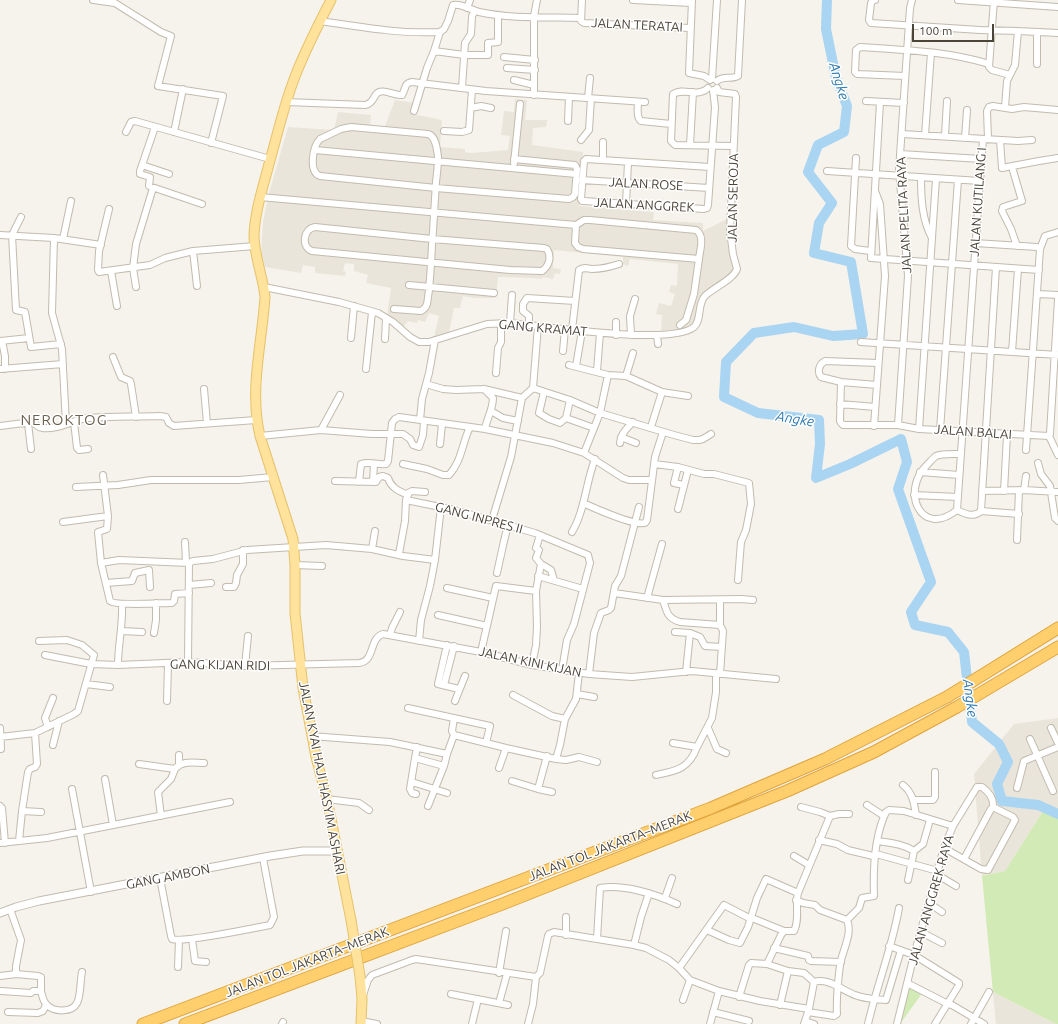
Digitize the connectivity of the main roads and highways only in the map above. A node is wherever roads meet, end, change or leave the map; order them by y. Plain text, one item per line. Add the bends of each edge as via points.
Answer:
1 (331, 0) edge
2 (1058, 628) edge
3 (1058, 646) edge
4 (361, 1023) edge
5 (143, 1024) edge
6 (185, 1024) edge

1 - 4 main road, JALAN KYAI HAJI HASYIM ASHARI, bridge via 305,52 286,102 255,223 254,246 264,287 255,396 260,436 294,546 295,613 300,664 311,736 327,799 351,920 360,976
2 - 5 highway, JALAN TOL JAKARTA–MERAK via 947,697 826,759 711,808
3 - 6 highway, JALAN TOL JAKARTA–MERAK via 982,693 874,752 787,791 505,903

